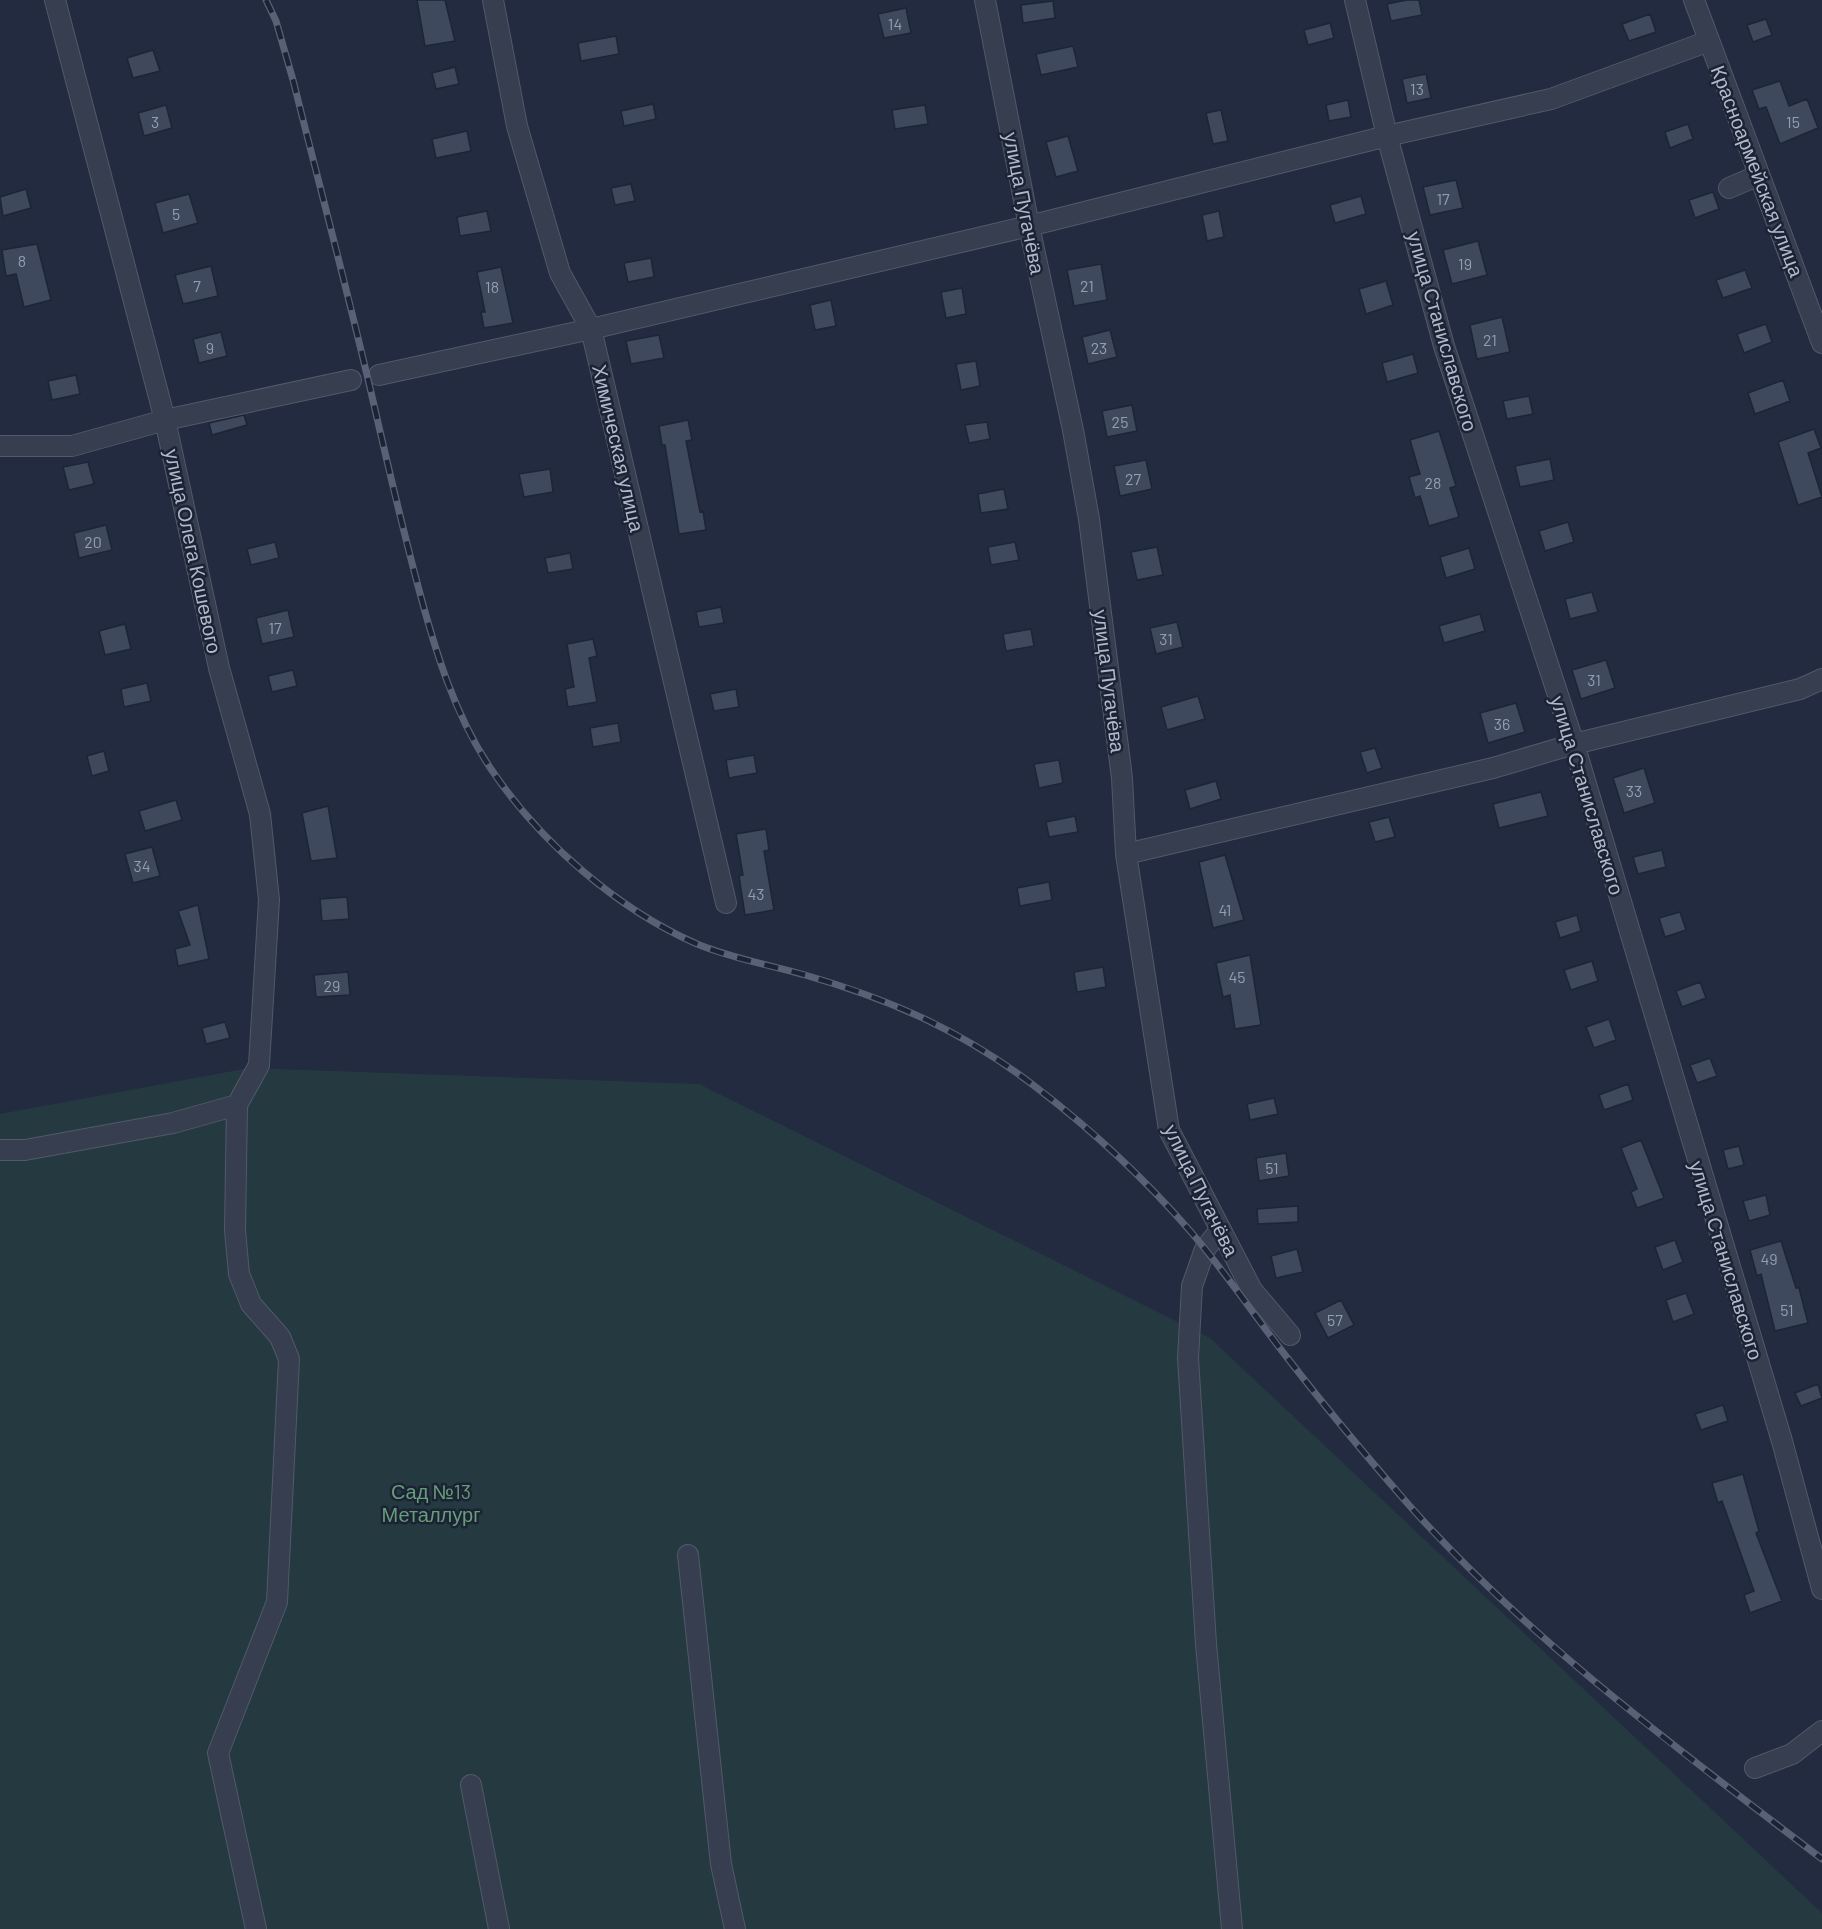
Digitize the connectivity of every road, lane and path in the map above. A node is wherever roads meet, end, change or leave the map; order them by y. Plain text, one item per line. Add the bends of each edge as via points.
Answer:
1 (55, 0) edge
2 (493, 0) edge
3 (985, 0) edge
4 (1355, 0) edge
5 (1694, 0) edge
6 (1709, 41) junction
7 (1387, 135) junction
8 (1759, 175) junction
9 (1729, 188) dead end
10 (1029, 226) junction
11 (591, 329) junction
12 (1822, 342) edge
13 (379, 375) dead end
14 (351, 380) dead end
15 (165, 420) junction
16 (0, 446) edge
17 (1822, 679) edge
18 (1574, 744) junction
19 (1126, 854) junction
20 (726, 903) dead end
21 (237, 1105) junction
22 (0, 1150) edge
23 (1220, 1231) junction
24 (1290, 1335) dead end
25 (688, 1555) dead end
26 (1822, 1589) edge
27 (1822, 1731) edge
28 (1755, 1768) dead end
29 (471, 1785) dead end
30 (256, 1929) edge
31 (499, 1929) edge
32 (735, 1929) edge
33 (1232, 1929) edge

1 - 15 street, улица Олега Кошевого
2 - 11 street, Химическая улица via 517,126 553,250 560,273
3 - 10 street, улица Пугачёва
4 - 7 street, улица Станиславского
5 - 6 street, Красноармейская улица
6 - 7 street via 1551,99
6 - 8 street, Красноармейская улица
7 - 10 street
7 - 18 street, улица Станиславского via 1444,346
8 - 9 street
8 - 12 street, Красноармейская улица
10 - 11 street
10 - 19 street, улица Пугачёва via 1089,519 1122,778
11 - 13 street
11 - 20 street, Химическая улица
14 - 15 street
15 - 16 street via 72,446
15 - 21 street, улица Олега Кошевого via 219,668 260,814 269,900 259,1065
17 - 18 street via 1800,688
18 - 19 street via 1493,768
18 - 26 street, улица Станиславского via 1782,1441
19 - 23 street, улица Пугачёва via 1169,1130
21 - 22 street via 173,1123 26,1149
21 - 30 street via 235,1230 239,1274 251,1304 280,1337 289,1359 277,1602 218,1753
23 - 24 street, улица Пугачёва via 1252,1290
23 - 33 street via 1205,1249 1192,1286 1188,1358 1206,1644
25 - 32 street via 721,1864
27 - 28 street via 1792,1754
29 - 31 street

